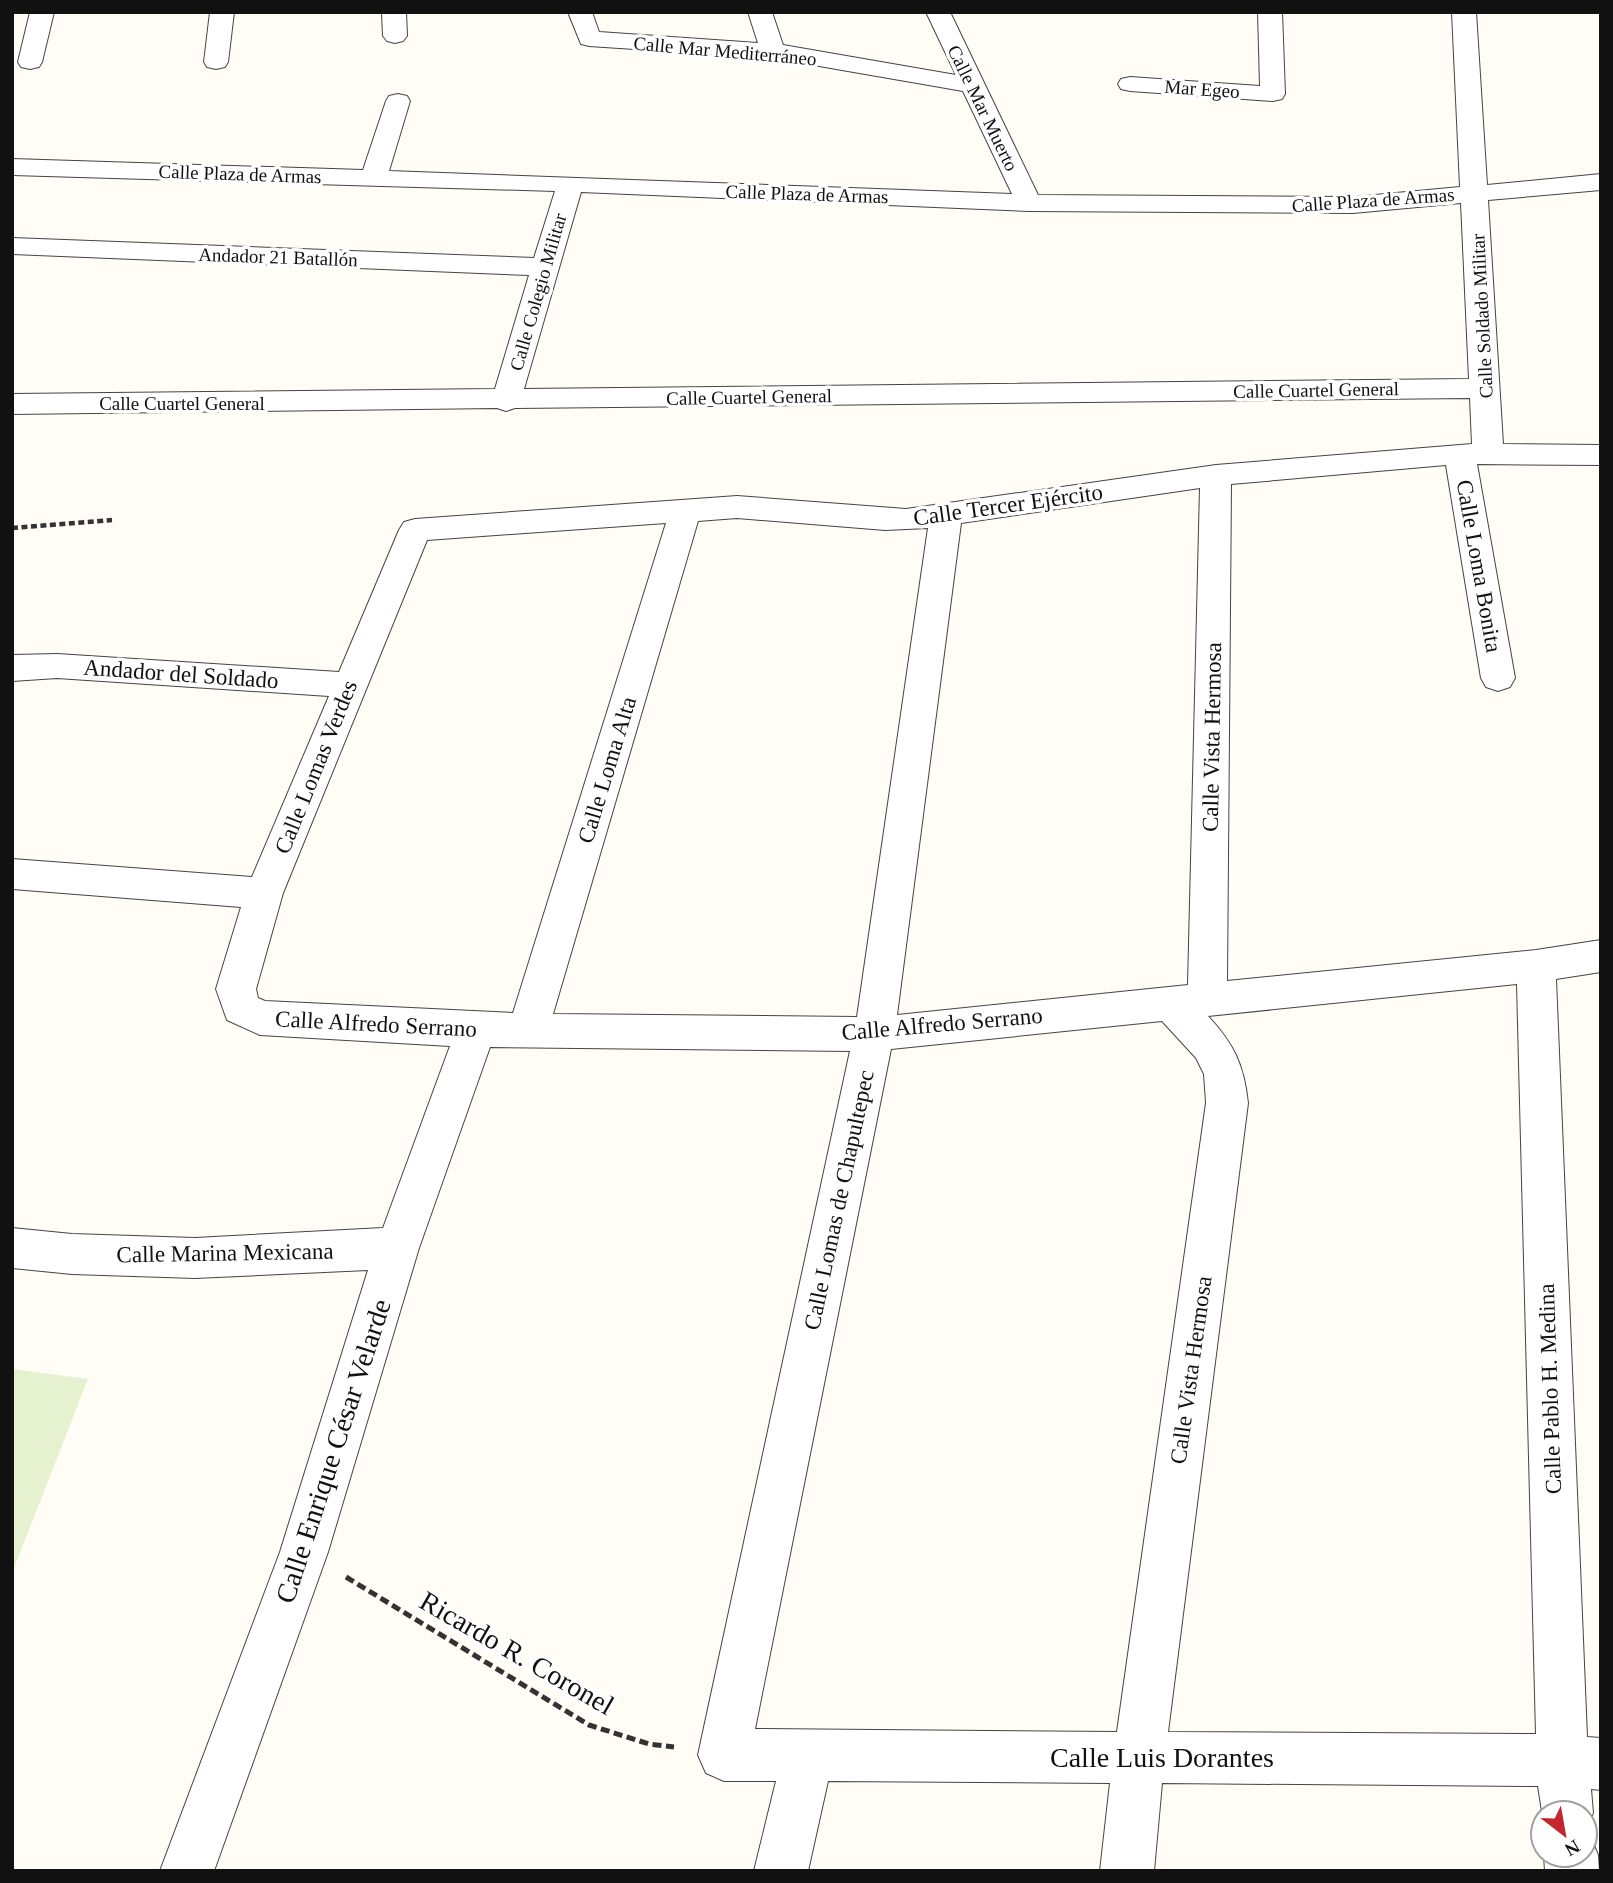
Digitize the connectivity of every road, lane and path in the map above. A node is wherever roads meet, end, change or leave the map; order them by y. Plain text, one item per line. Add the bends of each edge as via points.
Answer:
1 (42, 12) edge
2 (222, 12) edge
3 (394, 12) edge
4 (580, 12) edge
5 (760, 12) edge
6 (938, 12) edge
7 (1270, 12) edge
8 (1464, 12) edge
9 (396, 36) dead end
10 (773, 51) junction
11 (30, 62) dead end
12 (216, 62) dead end
13 (1130, 84) dead end
14 (972, 85) junction
15 (398, 101) dead end
16 (12, 167) edge
17 (373, 179) junction
18 (1601, 182) edge
19 (570, 184) junction
20 (1474, 193) junction
21 (1029, 203) junction
22 (12, 246) edge
23 (544, 267) junction
24 (1486, 388) junction
25 (506, 401) junction
26 (12, 404) edge
27 (1474, 454) junction
28 (1601, 455) edge
29 (1216, 475) junction
30 (685, 511) junction
31 (946, 515) junction
32 (112, 520) dead end
33 (12, 528) edge
34 (415, 530) joint
35 (12, 668) edge
36 (1498, 678) dead end
37 (350, 685) junction
38 (12, 874) edge
39 (264, 893) junction
40 (1601, 956) edge
41 (1536, 966) junction
42 (1188, 1000) junction
43 (241, 1008) joint
44 (476, 1030) junction
45 (528, 1030) junction
46 (874, 1034) junction
47 (12, 1248) edge
48 (397, 1248) junction
49 (304, 1552) junction
50 (808, 1754) junction
51 (724, 1755) junction
52 (1139, 1757) junction
53 (1581, 1762) edge
54 (1571, 1799) edge
55 (187, 1871) edge
56 (781, 1871) edge
57 (1126, 1871) edge

1 - 11 street
2 - 12 street
3 - 9 street
4 - 10 street, Calle Mar Mediterráneo via 589,39
5 - 10 street
6 - 14 street, Calle Mar Muerto
7 - 13 street, Mar Egeo via 1273,94
8 - 20 street, Calle Soldado Militar
10 - 14 street, Calle Mar Mediterráneo
14 - 21 street, Calle Mar Muerto
15 - 17 street
16 - 17 street, Calle Plaza de Armas
17 - 19 street, Calle Plaza de Armas
18 - 20 street, Calle Plaza de Armas
19 - 21 street, Calle Plaza de Armas
19 - 23 street, Calle Colegio Militar
20 - 21 street, Calle Plaza de Armas via 1353,205
20 - 24 street, Calle Soldado Militar
22 - 23 street, Andador 21 Batallón
23 - 25 street, Calle Colegio Militar
24 - 25 street, Calle Cuartel General
24 - 27 street, Calle Soldado Militar
25 - 26 street, Calle Cuartel General
27 - 28 street, Calle Tercer Ejército
27 - 29 street, Calle Tercer Ejército
27 - 36 street, Calle Loma Bonita
29 - 31 street, Calle Tercer Ejército
29 - 42 street, Calle Vista Hermosa
30 - 31 street, Calle Tercer Ejército via 774,507 905,520
30 - 34 street, Calle Tercer Ejército
30 - 45 street, Calle Loma Alta
31 - 46 street, Calle Lomas de Chapultepec
32 - 33 path
34 - 37 street, Calle Lomas Verdes
35 - 37 street, Andador del Soldado via 57,666
37 - 39 street, Calle Lomas Verdes
38 - 39 street
39 - 43 street, Calle Lomas Verdes via 236,989
40 - 41 street, Calle Alfredo Serrano
41 - 42 street, Calle Alfredo Serrano
41 - 53 street, Calle Pablo H. Medina
42 - 46 street, Calle Alfredo Serrano
42 - 52 street, Calle Vista Hermosa via 1224,1072 1227,1103
43 - 44 street, Calle Alfredo Serrano via 260,1018
44 - 45 street, Calle Alfredo Serrano
44 - 48 street, Calle Enrique César Velarde
45 - 46 street, Calle Alfredo Serrano
46 - 51 street, Calle Lomas de Chapultepec
47 - 48 street, Calle Marina Mexicana via 195,1258
48 - 49 street, Calle Enrique César Velarde
49 - 51 path, Ricardo R. Coronel via 589,1725 649,1744
49 - 55 street, Calle Enrique César Velarde
50 - 51 street, Calle Luis Dorantes
50 - 52 street, Calle Luis Dorantes
50 - 56 street
52 - 53 street, Calle Luis Dorantes
52 - 57 street, Calle Vista Hermosa
53 - 54 street, Calle Pablo H. Medina

